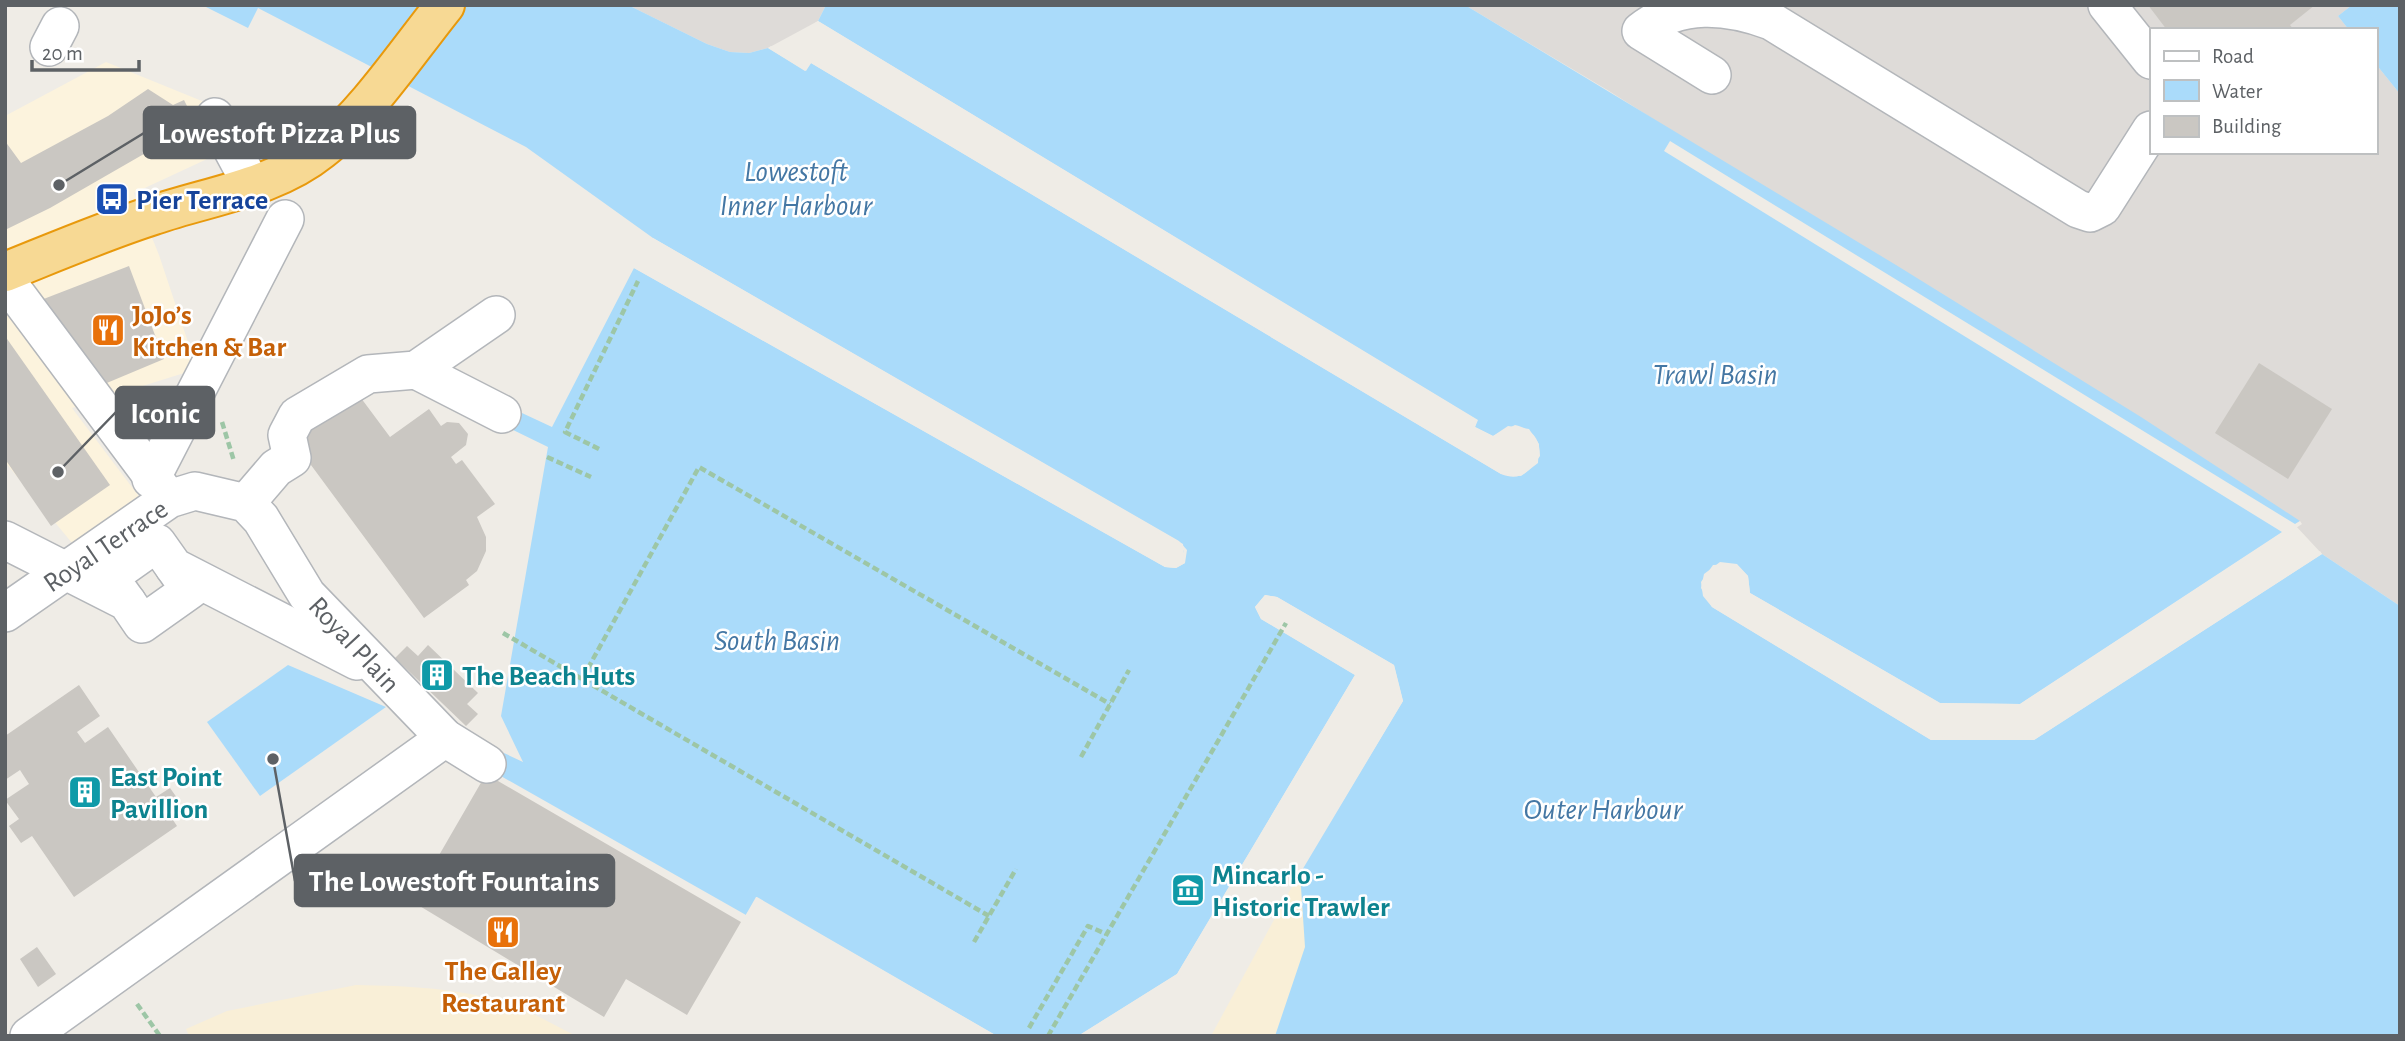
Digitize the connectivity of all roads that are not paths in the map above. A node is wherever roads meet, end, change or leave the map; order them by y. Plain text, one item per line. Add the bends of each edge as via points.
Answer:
1 (445, 5) edge
2 (2107, 5) edge
3 (2150, 59) edge
4 (1712, 75) dead end
5 (215, 117) dead end
6 (2150, 132) edge
7 (252, 186) junction
8 (285, 219) dead end
9 (5, 272) edge
10 (14, 292) edge
11 (496, 315) dead end
12 (416, 370) junction
13 (502, 414) dead end
14 (160, 489) junction
15 (246, 503) junction
16 (5, 540) edge
17 (66, 573) junction
18 (5, 613) edge
19 (379, 672) junction
20 (445, 738) junction
21 (486, 764) dead end
22 (29, 1036) edge

1 - 7 highway via 348,124 321,150
2 - 3 street
4 - 6 street via 1641,31 1672,13 1694,9 1718,8 1771,21 2090,213 2102,207
5 - 7 street
7 - 9 highway via 154,215
8 - 14 street via 207,367
10 - 14 street
11 - 12 street
12 - 13 street
12 - 15 street via 368,374 297,416 287,435 292,458 276,468
14 - 15 street, Royal Terrace via 195,491
14 - 17 street, Royal Terrace
15 - 19 street, Royal Plain via 261,519 307,595
16 - 17 street
17 - 18 street, Royal Terrace
17 - 19 street via 127,602 142,624 190,590 174,567
19 - 20 street, Royal Plain
20 - 21 street, Royal Plain
20 - 22 street

